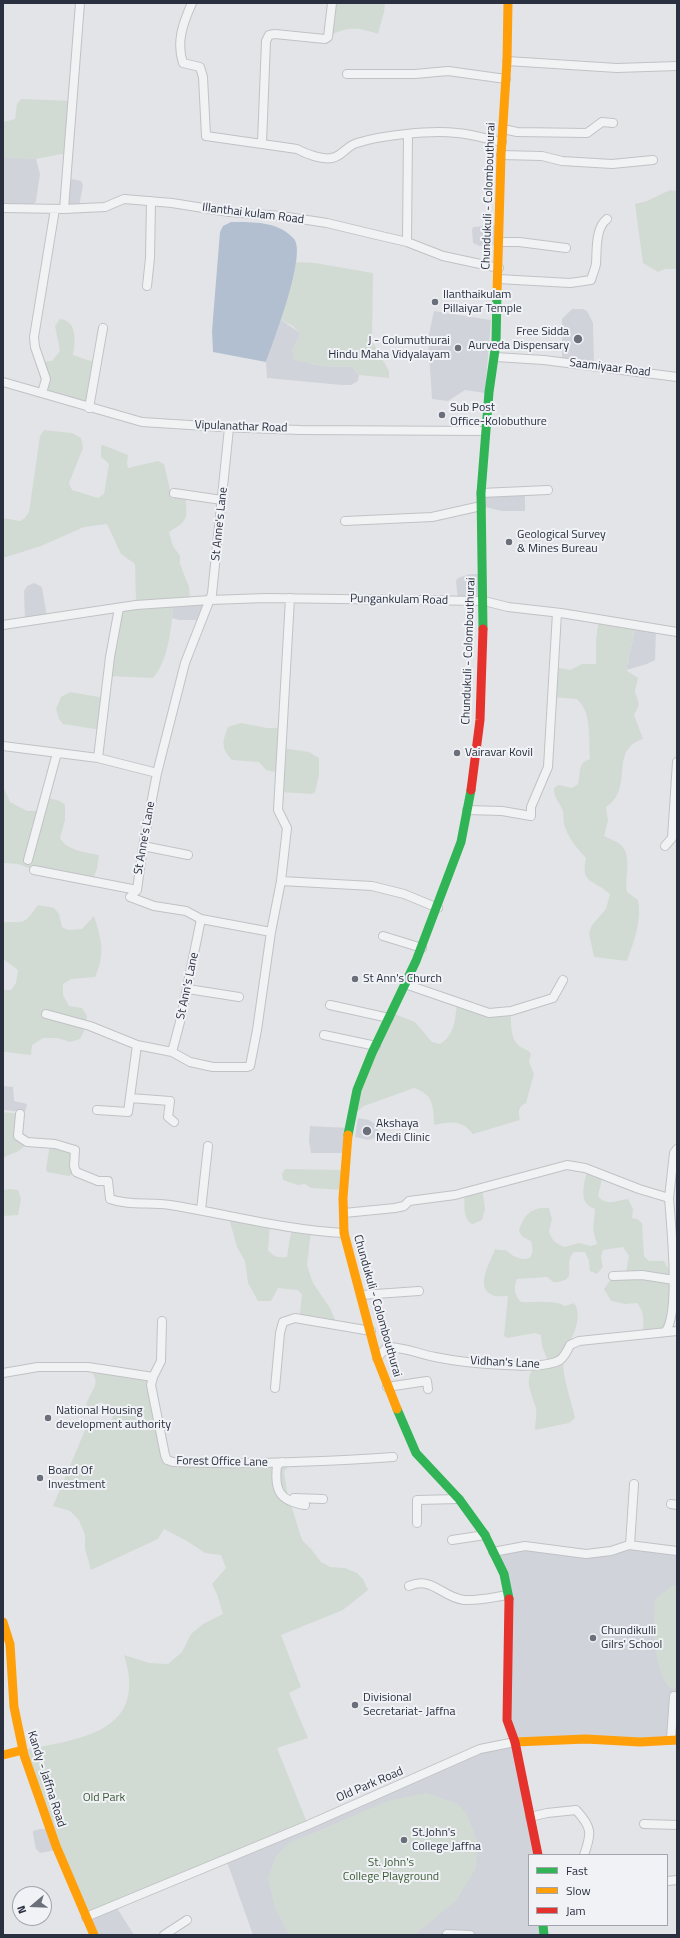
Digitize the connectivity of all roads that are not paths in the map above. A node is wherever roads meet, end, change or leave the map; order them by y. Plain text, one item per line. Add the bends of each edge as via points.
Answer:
1 (80, 3) edge
2 (192, 3) edge
3 (332, 3) edge
4 (508, 3) edge
5 (508, 61) junction
6 (677, 66) edge
7 (347, 74) dead end
8 (506, 79) junction
9 (613, 123) dead end
10 (503, 129) junction
11 (408, 134) junction
12 (502, 142) junction
13 (262, 143) junction
14 (501, 155) junction
15 (653, 160) dead end
16 (151, 201) junction
17 (3, 208) edge
18 (55, 209) junction
19 (64, 209) junction
20 (607, 218) dead end
21 (407, 242) junction
22 (500, 242) junction
23 (566, 248) dead end
24 (499, 268) junction
25 (498, 279) junction
26 (147, 286) dead end
27 (102, 328) dead end
28 (495, 357) junction
29 (677, 377) edge
30 (3, 382) edge
31 (42, 394) junction
32 (89, 408) junction
33 (229, 428) junction
34 (486, 431) junction
35 (548, 490) dead end
36 (174, 493) dead end
37 (481, 493) junction
38 (222, 500) junction
39 (481, 506) junction
40 (345, 521) dead end
41 (290, 598) junction
42 (210, 600) junction
43 (484, 601) junction
44 (119, 608) junction
45 (557, 613) junction
46 (3, 625) edge
47 (677, 632) edge
48 (3, 746) edge
49 (57, 753) junction
50 (98, 758) junction
51 (677, 762) edge
52 (157, 773) junction
53 (467, 810) junction
54 (142, 846) junction
55 (665, 846) dead end
56 (188, 855) dead end
57 (28, 860) dead end
58 (34, 870) dead end
59 (281, 881) junction
60 (137, 890) junction
61 (438, 908) junction
62 (201, 919) junction
63 (271, 932) junction
64 (383, 936) dead end
65 (422, 948) junction
66 (563, 980) dead end
67 (405, 984) junction
68 (188, 988) junction
69 (239, 997) dead end
70 (330, 1005) dead end
71 (46, 1014) dead end
72 (389, 1018) junction
73 (324, 1035) dead end
74 (137, 1045) junction
75 (376, 1046) junction
76 (172, 1052) junction
77 (130, 1098) junction
78 (97, 1110) dead end
79 (20, 1114) dead end
80 (174, 1122) dead end
81 (208, 1146) dead end
82 (677, 1149) edge
83 (669, 1198) junction
84 (201, 1210) junction
85 (344, 1212) junction
86 (344, 1233) junction
87 (613, 1276) dead end
88 (674, 1280) junction
89 (419, 1291) dead end
90 (361, 1295) junction
91 (162, 1320) dead end
92 (371, 1331) junction
93 (666, 1331) junction
94 (677, 1331) edge
95 (377, 1358) junction
96 (3, 1372) edge
97 (153, 1377) junction
98 (387, 1387) junction
99 (275, 1388) dead end
100 (428, 1389) dead end
101 (393, 1457) dead end
102 (282, 1462) junction
103 (634, 1484) dead end
104 (323, 1499) dead end
105 (286, 1500) junction
106 (459, 1500) junction
107 (305, 1505) dead end
108 (417, 1523) dead end
109 (486, 1535) junction
110 (452, 1540) dead end
111 (630, 1545) junction
112 (677, 1551) edge
113 (493, 1552) junction
114 (409, 1586) dead end
115 (508, 1594) junction
116 (3, 1622) edge
117 (674, 1696) dead end
118 (674, 1740) edge
119 (516, 1742) junction
120 (23, 1750) junction
121 (3, 1755) edge
122 (530, 1817) junction
123 (644, 1824) dead end
124 (677, 1825) edge
125 (538, 1854) edge
126 (584, 1854) edge
127 (677, 1880) edge
128 (668, 1881) edge
129 (86, 1917) junction
130 (188, 1920) dead end
131 (447, 1934) edge
132 (94, 1935) edge
133 (164, 1935) edge
134 (470, 1935) edge

1 - 19 street
2 - 13 street via 181,32 180,54 183,63 200,66 204,77 206,136
3 - 13 street via 328,37 325,39 275,34 269,35 266,41
4 - 5 main road, Chundukuli - Colombouthurai
5 - 6 street via 616,68
5 - 8 main road, Chundukuli - Colombouthurai
7 - 8 street via 415,74 448,71
8 - 10 main road, Chundukuli - Colombouthurai
9 - 10 street via 602,122 587,133 517,132
10 - 12 main road, Chundukuli - Colombouthurai
11 - 12 street via 456,133
11 - 13 street via 357,142 348,146 341,155 331,158
11 - 21 street
12 - 14 main road, Chundukuli - Colombouthurai
14 - 15 street via 542,156 562,161 612,164
14 - 22 main road, Chundukuli - Colombouthurai
16 - 19 street, Illanthai kulam Road via 124,199 105,207
16 - 21 street, Illanthai kulam Road via 327,223
16 - 26 street
17 - 18 street, Illanthai kulam Road
18 - 19 street, Illanthai kulam Road
18 - 31 street via 34,337 46,379
20 - 25 street via 602,222 596,249 596,266 591,280 564,283
21 - 24 street, Illanthai kulam Road via 443,256
22 - 23 street
22 - 24 main road, Chundukuli - Colombouthurai
24 - 25 main road, Chundukuli - Colombouthurai
25 - 28 main road, Chundukuli - Colombouthurai
27 - 32 street
28 - 29 street, Saamiyaar Road via 562,362
28 - 34 main road, Chundukuli - Colombouthurai
30 - 31 street, Vipulanathar Road
31 - 32 street, Vipulanathar Road
32 - 33 street, Vipulanathar Road via 142,422
33 - 34 street, Vipulanathar Road
33 - 38 street, St Anne's Lane
34 - 37 main road, Chundukuli - Colombouthurai
35 - 37 street
36 - 38 street
37 - 39 main road, Chundukuli - Colombouthurai
38 - 42 street, St Anne's Lane
39 - 40 street via 432,517
39 - 43 main road, Chundukuli - Colombouthurai
41 - 42 street, Pungankulam Road
41 - 43 street, Pungankulam Road
41 - 59 street via 278,810 286,828
42 - 44 street, Pungankulam Road
42 - 52 street, St Anne's Lane via 185,663
43 - 45 street, Pungankulam Road via 508,607
43 - 53 main road, Chundukuli - Colombouthurai via 480,720
44 - 46 street, Pungankulam Road
44 - 50 street via 110,656
45 - 47 street, Pungankulam Road
45 - 53 street via 548,766 531,807 531,816
48 - 49 street
49 - 50 street
49 - 57 street
50 - 52 street
51 - 55 street via 672,838
52 - 54 street, St Anne's Lane
53 - 61 main road, Chundukuli - Colombouthurai via 461,842
54 - 56 street
54 - 60 street, St Anne's Lane
58 - 60 street
59 - 61 street via 372,886 404,894
59 - 63 street
60 - 62 street, St Anne's Lane via 130,897 154,906 186,912
61 - 65 main road, Chundukuli - Colombouthurai
62 - 63 street, St Anne's Lane
62 - 68 street, St Ann's Lane
63 - 76 street via 250,1066 213,1066 190,1062
64 - 65 street
65 - 67 main road, Chundukuli - Colombouthurai
66 - 67 street via 554,998 511,1011 489,1013
67 - 72 main road, Chundukuli - Colombouthurai
68 - 69 street
68 - 76 street, St Ann's Lane
70 - 72 street
71 - 74 street via 90,1026
72 - 75 main road, Chundukuli - Colombouthurai
73 - 75 street
74 - 76 street
74 - 77 street
75 - 85 main road, Chundukuli - Colombouthurai via 357,1090 348,1137
77 - 78 street via 128,1112
77 - 80 street via 170,1101 168,1117
79 - 84 street via 18,1136 27,1142 55,1144 75,1150 76,1172 98,1181 108,1181 110,1199 122,1203 156,1203
81 - 84 street
82 - 83 street via 674,1153
83 - 85 street via 585,1168 567,1165 455,1195 409,1201 404,1206 396,1208
83 - 88 street
84 - 86 street via 311,1231
85 - 86 main road, Chundukuli - Colombouthurai
86 - 90 main road, Chundukuli - Colombouthurai
87 - 88 street via 642,1275
88 - 93 street via 670,1324
89 - 90 street
90 - 92 main road, Chundukuli - Colombouthurai
91 - 97 street via 161,1361
92 - 95 main road, Chundukuli - Colombouthurai
92 - 99 street via 295,1318 283,1322
93 - 94 street, Vidhan's Lane
93 - 95 street, Vidhan's Lane via 579,1341 570,1345 558,1361 546,1365 489,1364 435,1357 397,1347 387,1347
95 - 98 main road, Chundukuli - Colombouthurai
96 - 97 street via 38,1366 88,1367
97 - 102 street, Forest Office Lane via 152,1394 167,1460 216,1464
98 - 100 street via 427,1381
98 - 106 main road, Chundukuli - Colombouthurai via 416,1453
101 - 102 street, Forest Office Lane
102 - 105 street via 277,1466 276,1475 278,1488
103 - 111 street
104 - 105 street
105 - 107 street
106 - 108 street via 417,1500
106 - 109 main road, Chundukuli - Colombouthurai
109 - 110 street
109 - 113 main road, Chundukuli - Colombouthurai
111 - 112 street
111 - 113 street via 611,1551 586,1554 525,1546
113 - 115 main road, Chundukuli - Colombouthurai via 504,1574
114 - 115 street via 417,1583 429,1584 448,1596 464,1600
115 - 119 main road, Chundukuli - Colombouthurai via 510,1602 506,1720
116 - 120 main road, Kandy - Jaffna Road via 12,1659 15,1717
117 - 118 street
118 - 119 main road, Old Park Road via 640,1742 586,1739
119 - 122 main road, Chundukuli - Colombouthurai
119 - 129 street, Old Park Road via 480,1749 308,1825
120 - 121 main road
120 - 129 main road, Kandy - Jaffna Road via 56,1850
122 - 125 main road, Chundukuli - Colombouthurai
122 - 126 street via 576,1810 587,1822 590,1837
123 - 124 street
127 - 128 street
129 - 132 main road, Kandy - Jaffna Road
130 - 133 street
131 - 134 street

